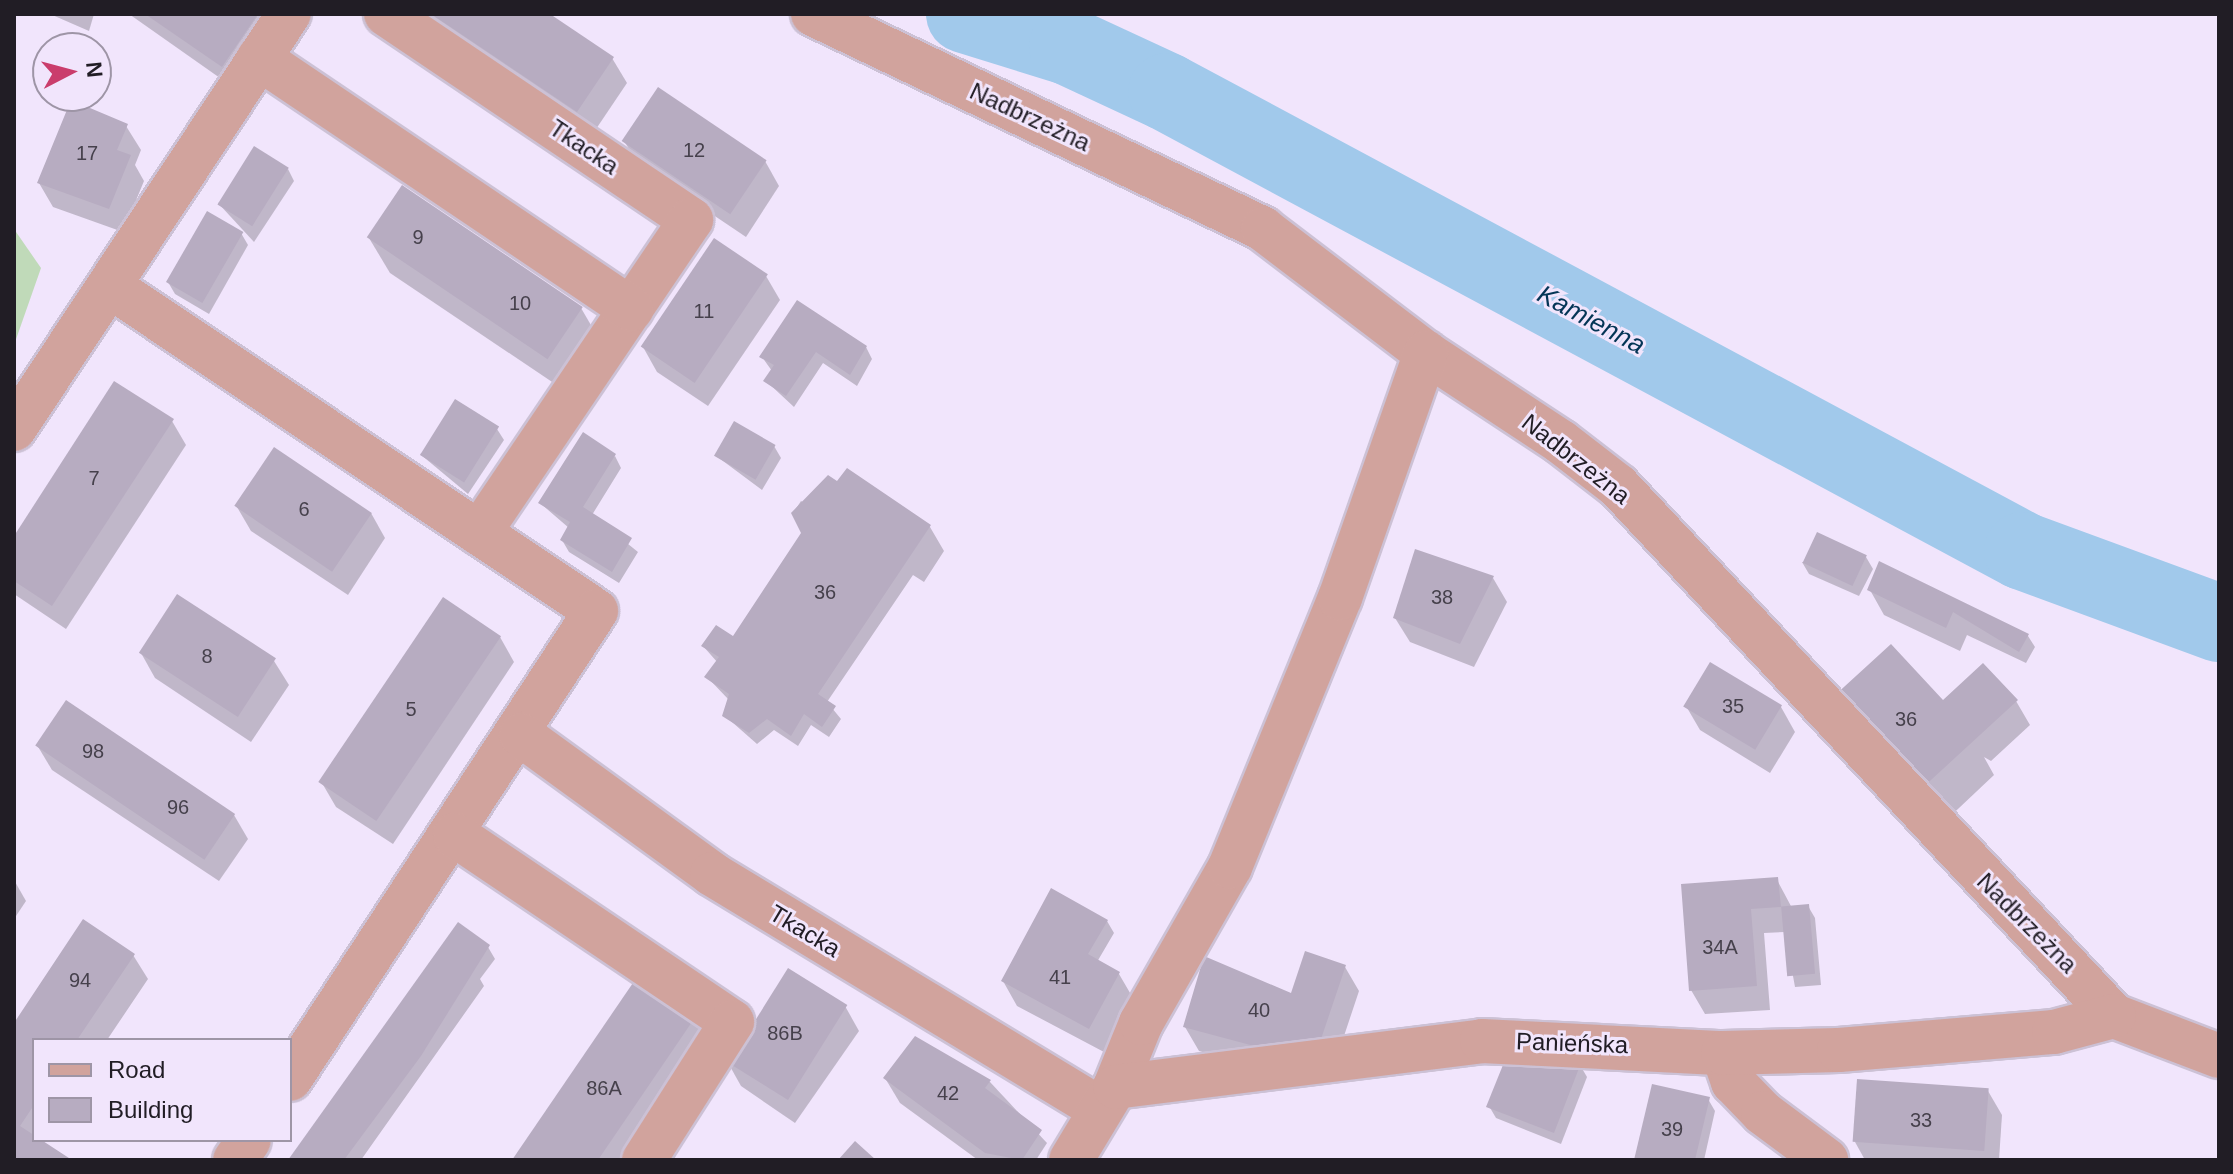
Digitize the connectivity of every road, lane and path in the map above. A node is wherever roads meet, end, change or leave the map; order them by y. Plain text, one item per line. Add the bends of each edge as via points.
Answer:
1 (289, 14) edge
2 (386, 14) edge
3 (813, 14) edge
4 (259, 58) junction
5 (111, 287) junction
6 (631, 309) junction
7 (1426, 353) junction
8 (14, 429) edge
9 (479, 533) junction
10 (521, 735) junction
11 (455, 835) junction
12 (2114, 1016) junction
13 (1723, 1053) junction
14 (2219, 1056) edge
15 (292, 1076) edge
16 (1107, 1098) junction
17 (248, 1142) edge
18 (235, 1160) edge
19 (644, 1160) edge
20 (1071, 1160) edge
21 (1826, 1160) edge

1 - 4 street
2 - 6 street, Tkacka via 691,220
3 - 7 street, Nadbrzeżna via 1263,229
4 - 5 street
4 - 6 street
5 - 8 street
5 - 9 street
6 - 9 street, Tkacka
7 - 12 street, Nadbrzeżna via 1618,486
7 - 16 street via 1340,598 1230,867 1141,1023
9 - 10 street via 596,611
10 - 11 street
10 - 16 street, Tkacka via 712,874
11 - 15 street
11 - 19 street via 732,1022
12 - 13 street, Panieńska via 2054,1032
12 - 14 street, Nadbrzeżna
13 - 16 street, Panieńska via 1482,1041
13 - 21 street via 1733,1082 1753,1103
16 - 20 street
17 - 18 street

